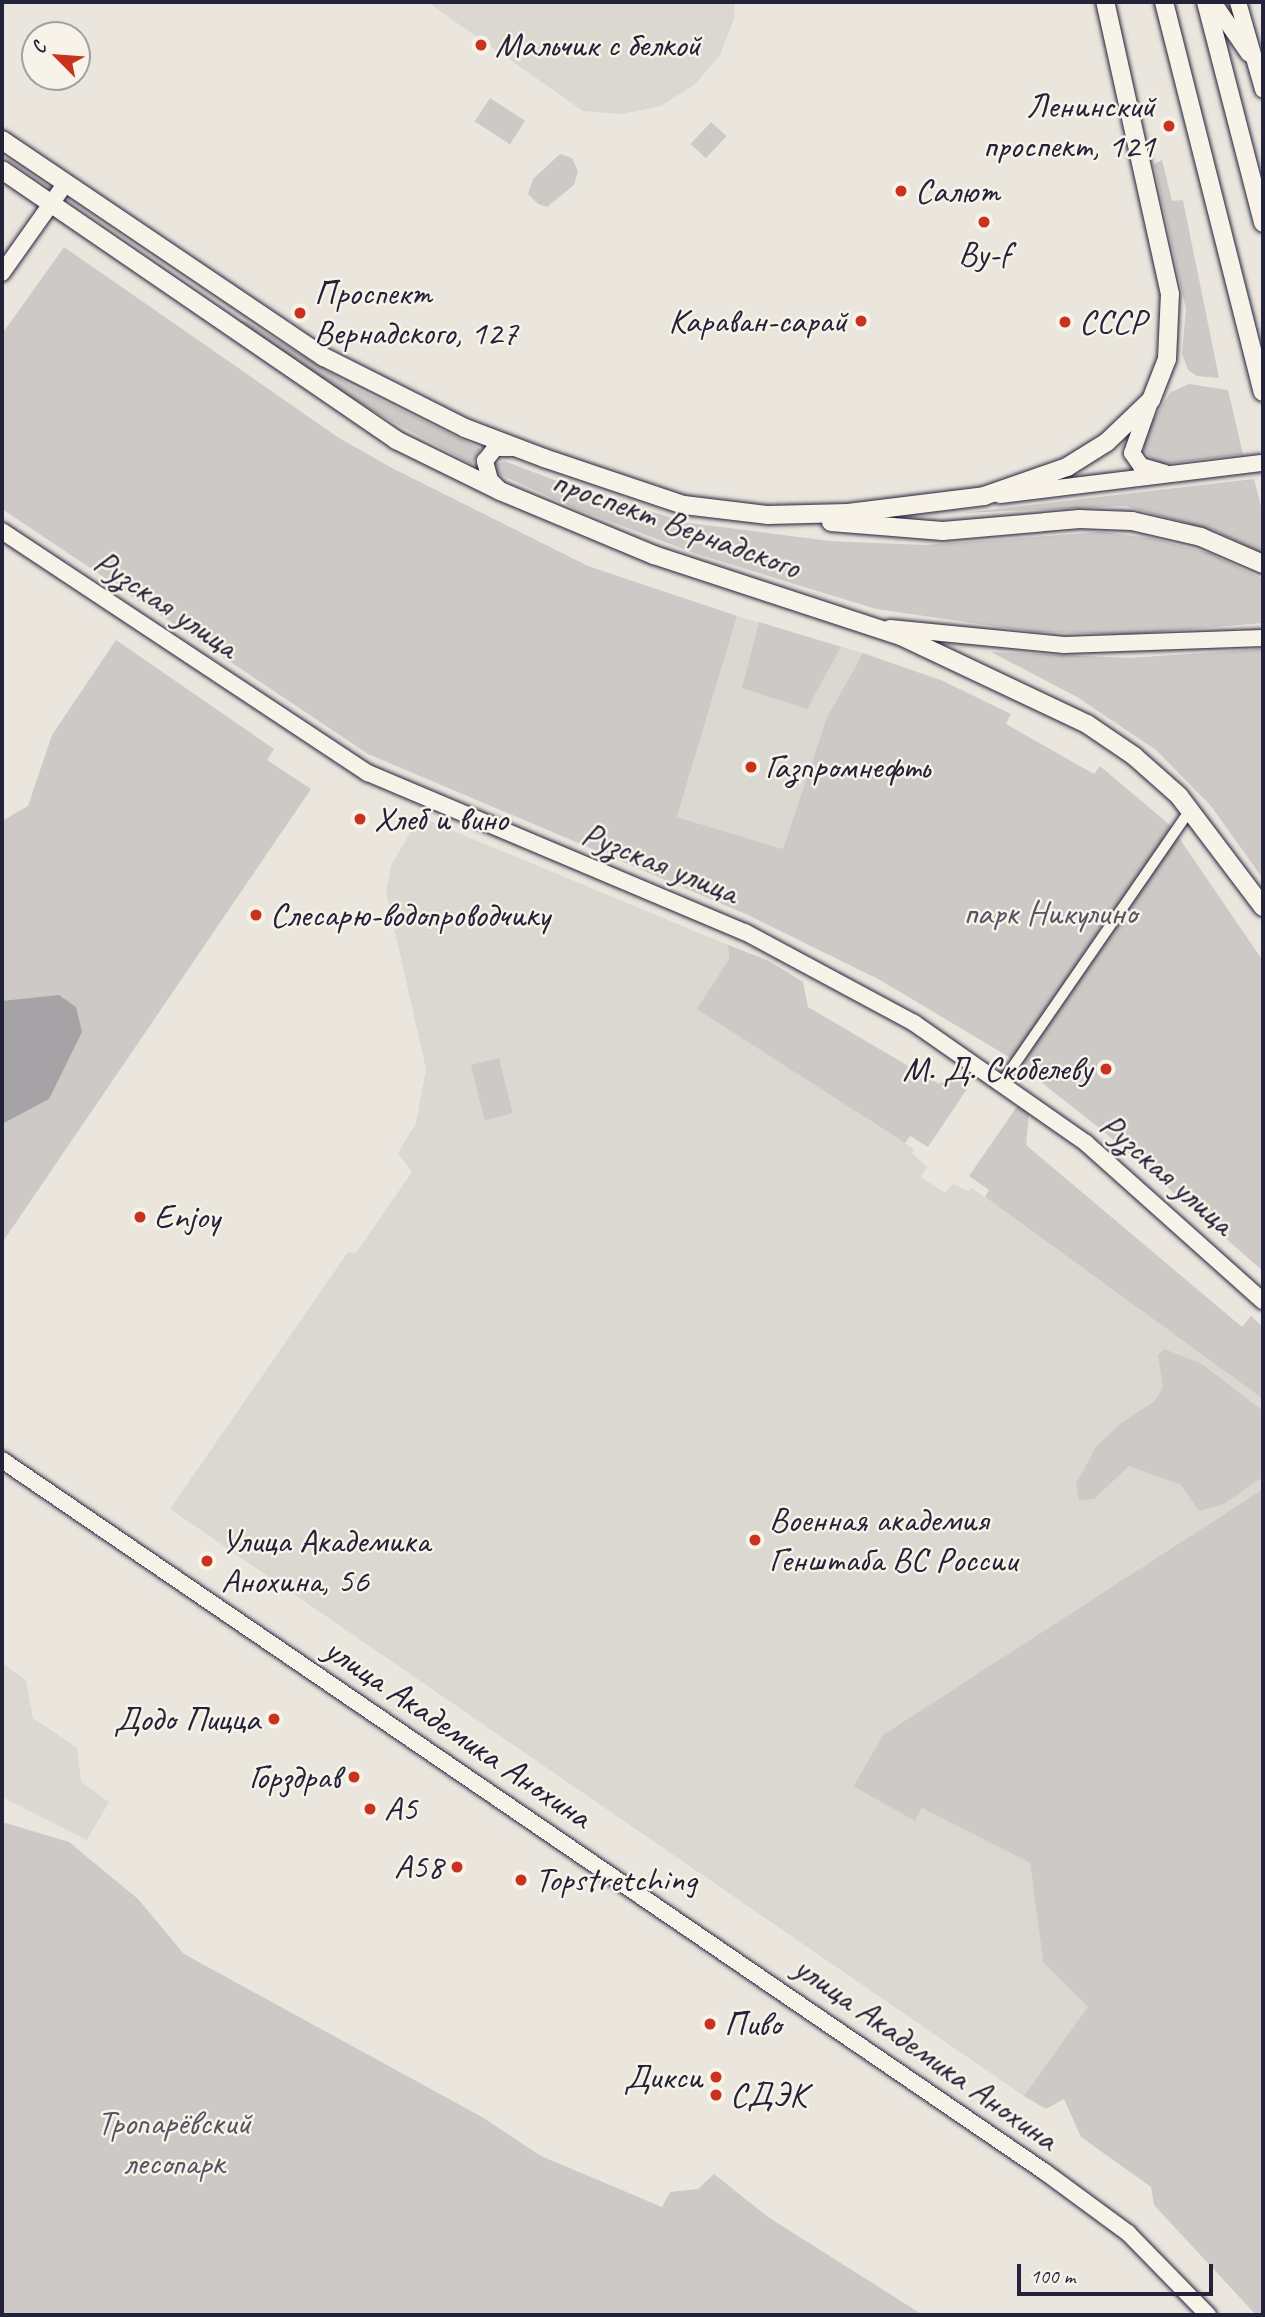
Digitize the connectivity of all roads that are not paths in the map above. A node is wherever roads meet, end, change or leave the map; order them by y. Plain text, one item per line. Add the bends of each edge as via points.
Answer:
1 (1105, 2) edge
2 (1164, 2) edge
3 (1206, 2) edge
4 (1213, 2) edge
5 (1238, 2) edge
6 (1256, 65) junction
7 (1263, 89) edge
8 (2, 140) edge
9 (2, 170) edge
10 (65, 184) junction
11 (50, 203) junction
12 (1263, 223) edge
13 (2, 273) edge
14 (1262, 387) edge
15 (1151, 400) junction
16 (518, 448) junction
17 (1261, 463) dead end
18 (1181, 474) junction
19 (500, 491) junction
20 (984, 496) junction
21 (768, 515) junction
22 (2, 531) edge
23 (1263, 564) edge
24 (867, 623) junction
25 (1263, 638) edge
26 (1190, 810) junction
27 (1263, 906) edge
28 (1003, 1082) junction
29 (1263, 1301) edge
30 (2, 1460) edge
31 (1208, 2315) edge

1 - 15 main road via 1170,294 1167,359
2 - 14 main road
3 - 12 main road
4 - 6 street
5 - 6 street
6 - 7 street
8 - 10 main road, проспект Вернадского
9 - 11 main road, проспект Вернадского
10 - 11 street
10 - 16 main road, проспект Вернадского via 324,357 454,423
11 - 13 street
11 - 19 main road, проспект Вернадского via 338,403 396,440
15 - 18 street via 1136,430 1132,453 1150,470
15 - 20 main road, проспект Вернадского via 1089,456
16 - 19 street via 495,448 485,461 490,481
16 - 21 main road, проспект Вернадского via 684,505
17 - 18 street
18 - 20 street
19 - 24 main road, проспект Вернадского via 654,555
20 - 21 main road, проспект Вернадского via 848,513
21 - 23 main road via 919,531 1079,519 1132,521 1201,537
22 - 28 street, Рузская улица via 368,773 781,949 903,1016
24 - 25 street via 1064,645
24 - 26 main road, проспект Вернадского via 1087,724 1134,756
26 - 27 main road, проспект Вернадского
26 - 28 street
28 - 29 street, Рузская улица via 1086,1143
30 - 31 street, улица Академика Анохина via 1055,2180 1138,2242

